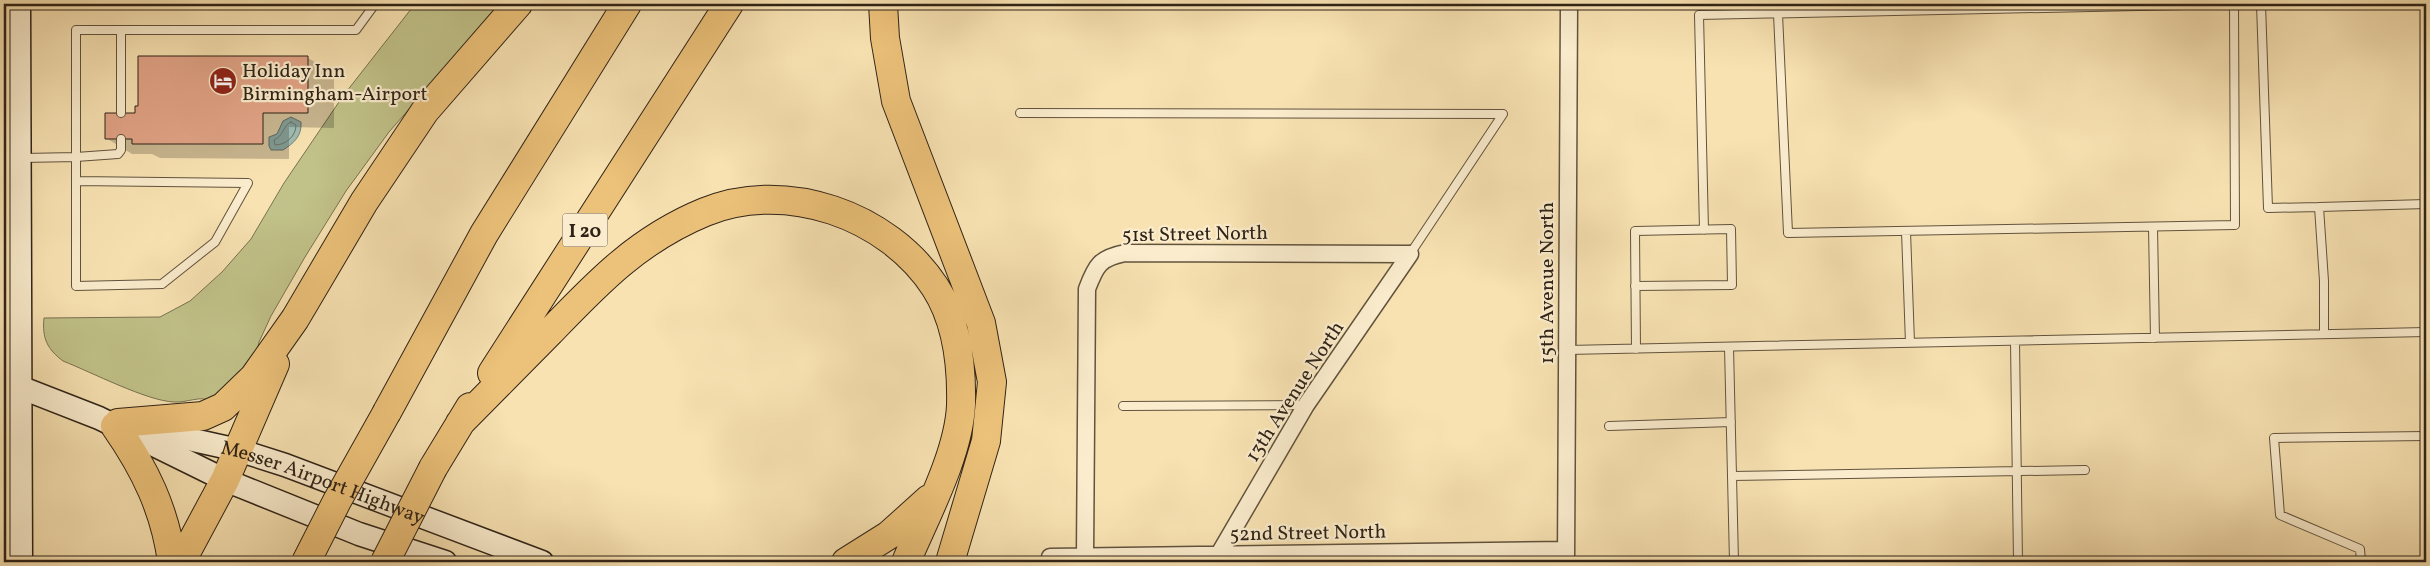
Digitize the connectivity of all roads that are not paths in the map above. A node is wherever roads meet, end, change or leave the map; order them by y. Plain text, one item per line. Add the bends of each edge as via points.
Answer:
1 (19, 4) edge
2 (375, 4) edge
3 (627, 4) edge
4 (729, 4) edge
5 (883, 4) edge
6 (1569, 4) edge
7 (2261, 4) edge
8 (511, 12) edge
9 (1778, 14) junction
10 (121, 30) junction
11 (121, 113) dead end
12 (1020, 114) dead end
13 (11, 126) edge
14 (121, 139) dead end
15 (76, 157) junction
16 (19, 158) junction
17 (76, 181) junction
18 (12, 187) edge
19 (2426, 204) edge
20 (2319, 207) junction
21 (2153, 227) junction
22 (1704, 230) junction
23 (1906, 231) junction
24 (1410, 254) junction
25 (1635, 286) junction
26 (295, 319) junction
27 (2426, 332) edge
28 (2324, 334) junction
29 (2156, 338) junction
30 (2015, 341) junction
31 (1910, 343) junction
32 (1729, 347) junction
33 (1636, 349) junction
34 (1567, 350) junction
35 (12, 385) edge
36 (1306, 405) junction
37 (1123, 406) dead end
38 (1731, 422) junction
39 (111, 423) junction
40 (460, 423) junction
41 (1609, 426) dead end
42 (2426, 436) edge
43 (986, 441) junction
44 (12, 442) edge
45 (238, 450) junction
46 (2085, 470) dead end
47 (2017, 472) junction
48 (1732, 476) junction
49 (225, 480) junction
50 (936, 492) junction
51 (12, 525) edge
52 (1219, 554) junction
53 (1050, 556) dead end
54 (1086, 556) junction
55 (1566, 556) edge
56 (21, 562) edge
57 (172, 562) edge
58 (181, 562) edge
59 (306, 562) edge
60 (386, 562) edge
61 (445, 562) edge
62 (542, 562) edge
63 (846, 562) edge
64 (906, 562) edge
65 (938, 562) edge
66 (950, 562) edge
67 (1734, 562) edge
68 (2018, 562) edge
69 (2361, 562) edge

1 - 13 main road
2 - 10 lane via 356,30
3 - 59 highway, bridge via 484,234
4 - 40 highway, I 20
5 - 43 highway via 885,38 896,101 981,323 992,382
6 - 34 street, 15th Avenue North
7 - 20 lane via 2268,208
8 - 26 highway via 424,111 364,202
9 - 21 lane via 2234,4 2235,225
9 - 22 lane via 1699,15
9 - 23 lane via 1788,233
10 - 11 lane
10 - 15 lane via 76,30
12 - 24 lane via 1503,114
13 - 16 main road
14 - 15 lane via 118,154
15 - 16 lane
15 - 17 lane
16 - 18 main road
17 - 17 lane via 76,286 162,284 215,242 248,183
18 - 35 main road via 16,255
19 - 20 lane
20 - 28 lane
21 - 23 lane
21 - 29 lane
22 - 25 lane via 1635,231
22 - 25 lane via 1731,229 1732,285
23 - 31 lane
24 - 36 street, 13th Avenue North
24 - 54 street, 51st Street North via 1107,256 1094,270 1087,289
25 - 33 lane
26 - 39 highway via 254,377 223,407 203,416
26 - 45 highway
27 - 28 lane
28 - 29 lane
29 - 30 lane
30 - 31 lane
30 - 47 lane
31 - 32 lane
32 - 33 lane
32 - 38 lane
33 - 34 lane
34 - 55 street, 15th Avenue North
35 - 39 main road, Messer Airport Highway
35 - 44 main road
36 - 37 lane
36 - 52 street, 13th Avenue North
38 - 41 lane
38 - 48 lane
39 - 45 main road, Messer Airport Highway
39 - 49 main road, Messer Airport Highway
39 - 57 highway via 136,456 158,501
40 - 50 highway via 604,276 654,237 707,211 774,200 808,203 845,214 877,230 912,258 935,287 952,326 960,361 961,407 955,441
40 - 60 highway, I 20, bridge via 433,468
42 - 69 lane via 2274,438 2280,514 2360,549
43 - 65 highway
43 - 66 highway
44 - 51 main road
45 - 49 highway
45 - 62 main road, Messer Airport Highway
46 - 47 lane
47 - 48 lane
47 - 68 lane
48 - 67 lane
49 - 58 highway
49 - 61 main road, Messer Airport Highway via 359,534
50 - 63 highway via 889,536
50 - 64 highway
51 - 56 main road
52 - 54 street, 52nd Street North
52 - 55 street, 52nd Street North
53 - 54 street, 52nd Street North

